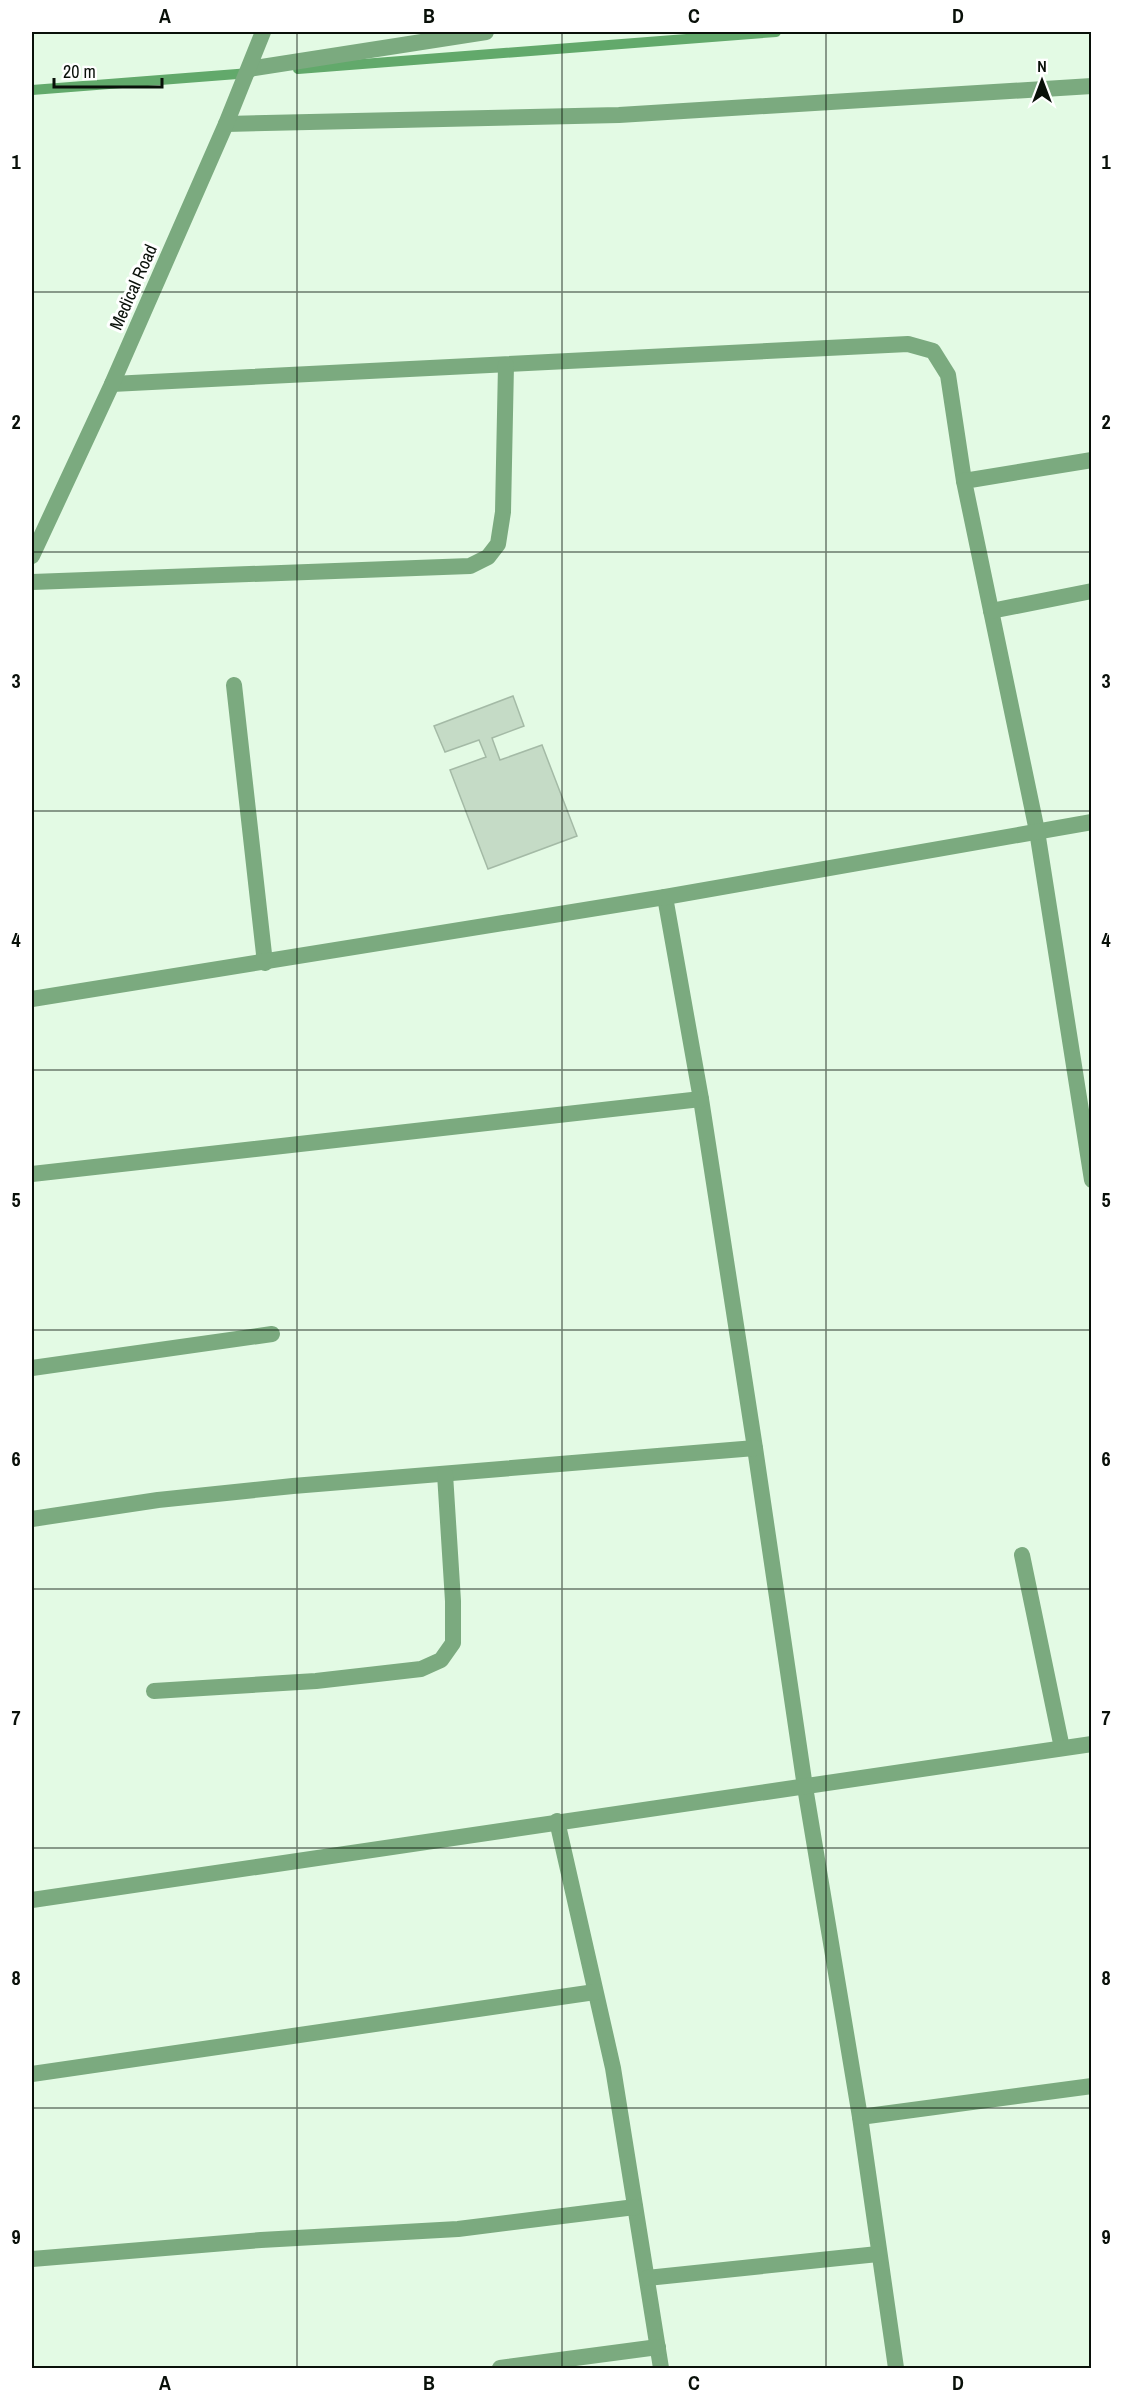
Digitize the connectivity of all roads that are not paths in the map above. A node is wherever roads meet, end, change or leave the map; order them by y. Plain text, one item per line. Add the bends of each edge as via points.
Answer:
1 (263, 32) edge
2 (486, 32) edge
3 (249, 69) junction
4 (1092, 87) edge
5 (226, 124) junction
6 (506, 365) junction
7 (112, 384) junction
8 (1092, 460) edge
9 (964, 481) junction
10 (32, 556) edge
11 (32, 582) edge
12 (1092, 591) edge
13 (991, 611) junction
14 (234, 685) dead end
15 (1092, 822) edge
16 (1036, 831) junction
17 (666, 897) junction
18 (265, 963) junction
19 (32, 999) edge
20 (701, 1099) junction
21 (32, 1174) edge
22 (1092, 1180) edge
23 (272, 1334) dead end
24 (32, 1368) edge
25 (755, 1448) junction
26 (445, 1474) junction
27 (32, 1519) edge
28 (1022, 1555) dead end
29 (154, 1691) dead end
30 (1092, 1744) edge
31 (1062, 1748) junction
32 (805, 1787) junction
33 (557, 1821) junction
34 (32, 1900) edge
35 (595, 1992) junction
36 (32, 2074) edge
37 (1092, 2086) edge
38 (860, 2117) junction
39 (635, 2207) junction
40 (878, 2254) junction
41 (32, 2259) edge
42 (647, 2278) junction
43 (658, 2347) junction
44 (500, 2368) edge
45 (661, 2368) edge
46 (896, 2368) edge

1 - 3 street, Medical Road
2 - 3 street
3 - 5 street, Medical Road
4 - 5 street via 619,115
5 - 7 street, Medical Road
6 - 7 street
6 - 9 street via 908,344 933,351 948,375
6 - 11 street via 503,512 498,544 488,557 470,566
7 - 10 street, Medical Road
8 - 9 street
9 - 13 street
12 - 13 street
13 - 16 street
14 - 18 street
15 - 16 street
16 - 17 street
16 - 22 street
17 - 18 street
17 - 20 street
18 - 19 street
20 - 21 street
20 - 25 street
23 - 24 street
25 - 26 street
25 - 32 street
26 - 27 street via 158,1500
26 - 29 street via 453,1643 441,1660 409,1671
28 - 31 street
30 - 31 street
31 - 32 street
32 - 33 street
32 - 38 street
33 - 34 street
33 - 35 street
35 - 36 street
35 - 39 street via 613,2068
37 - 38 street
38 - 40 street
39 - 41 street via 458,2229
39 - 42 street
40 - 42 street
40 - 46 street
42 - 43 street
43 - 44 street
43 - 45 street

